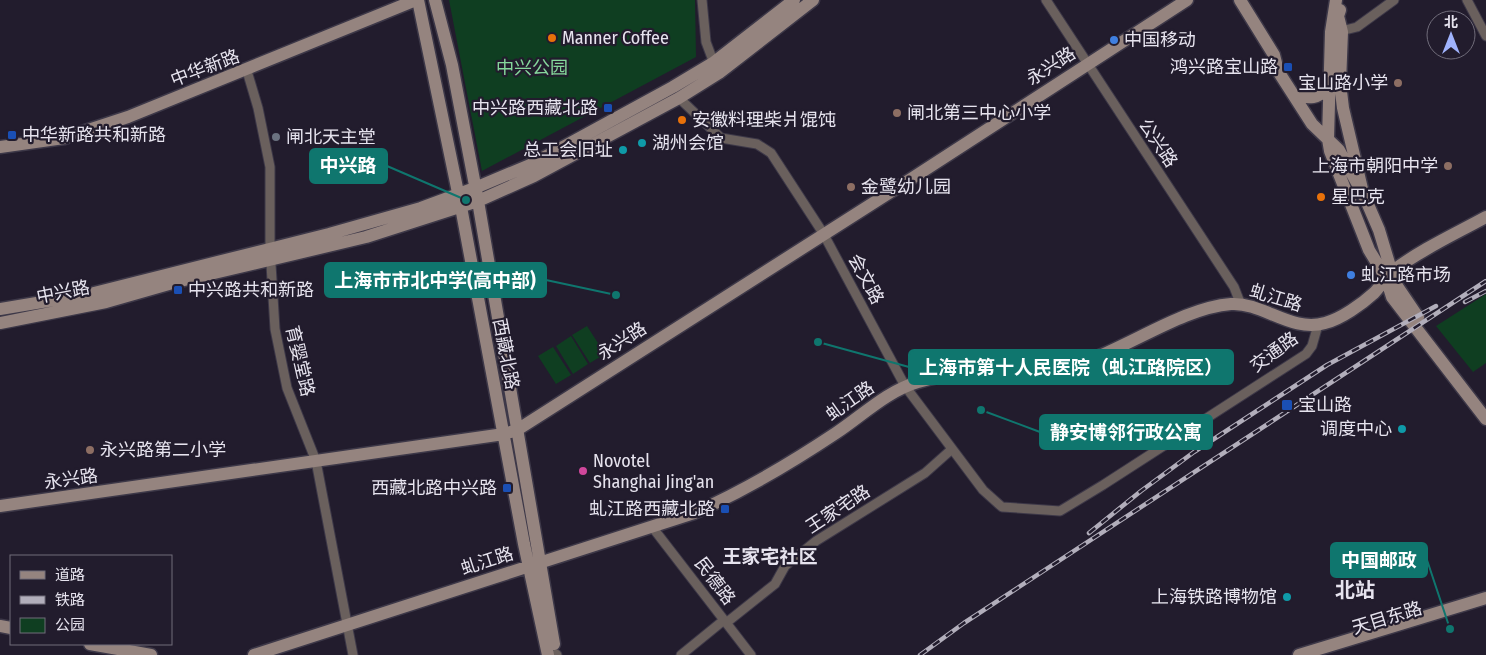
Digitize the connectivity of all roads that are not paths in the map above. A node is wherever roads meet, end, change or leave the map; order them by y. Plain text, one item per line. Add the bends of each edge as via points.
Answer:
1 (417, 0) edge
2 (435, 0) edge
3 (702, 0) edge
4 (794, 0) edge
5 (813, 0) edge
6 (1046, 0) edge
7 (1187, 0) edge
8 (1240, 0) edge
9 (1336, 0) edge
10 (1342, 0) edge
11 (1394, 0) edge
12 (1467, 0) edge
13 (1337, 32) junction
14 (1486, 36) edge
15 (1086, 64) junction
16 (716, 68) junction
17 (246, 70) junction
18 (1330, 87) junction
19 (1294, 95) junction
20 (679, 98) junction
21 (1348, 130) junction
22 (1328, 139) junction
23 (0, 147) edge
24 (475, 188) junction
25 (1364, 193) junction
26 (458, 194) junction
27 (478, 201) junction
28 (461, 208) junction
29 (1486, 217) edge
30 (823, 233) junction
31 (270, 254) junction
32 (1389, 274) junction
33 (1241, 305) junction
34 (0, 309) edge
35 (0, 323) edge
36 (1318, 325) junction
37 (905, 386) junction
38 (1486, 412) edge
39 (1486, 419) edge
40 (517, 430) junction
41 (504, 434) junction
42 (952, 449) junction
43 (316, 461) junction
44 (0, 506) edge
45 (1002, 507) joint
46 (653, 528) junction
47 (534, 565) junction
48 (1486, 598) edge
49 (1486, 606) edge
50 (725, 621) junction
51 (347, 626) junction
52 (96, 645) edge
53 (261, 654) edge
54 (151, 655) edge
55 (353, 655) edge
56 (555, 655) edge
57 (681, 655) edge
58 (751, 655) edge
59 (1299, 655) edge
60 (1327, 655) edge

1 - 17 main road, 中华新路
1 - 26 main road, 西藏北路
2 - 24 main road, 西藏北路 via 452,65
3 - 16 street via 706,42
4 - 16 main road, 中兴路
5 - 16 main road, 中兴路
6 - 15 street, 公兴路
7 - 15 main road, 永兴路
8 - 19 main road
9 - 13 main road
10 - 13 main road
11 - 13 street via 1357,27
12 - 14 street
13 - 18 main road
13 - 21 main road via 1340,83
15 - 30 main road, 永兴路
15 - 33 street, 公兴路 via 1234,287
16 - 20 main road, 中兴路
16 - 24 main road, 中兴路 via 555,152
17 - 23 main road, 中华新路 via 128,117 64,138
17 - 31 street, 育婴堂路 via 258,108 270,168
18 - 19 main road via 1313,99
18 - 22 main road
19 - 22 main road via 1312,124
20 - 27 main road, 中兴路 via 543,172
20 - 30 street, 会文路 via 721,138 766,149
21 - 22 main road via 1337,139
21 - 25 main road
22 - 25 main road via 1339,150
22 - 32 main road via 1369,250
24 - 26 main road, 中兴路
24 - 27 main road, 西藏北路
25 - 32 main road via 1379,230
26 - 28 main road, 西藏北路
26 - 31 main road, 中兴路
27 - 28 main road, 中兴路
27 - 40 main road, 西藏北路
28 - 31 main road, 中兴路 via 366,236
28 - 41 main road, 西藏北路
29 - 32 main road, 虬江路
30 - 37 street, 会文路
30 - 40 main road, 永兴路
31 - 34 main road, 中兴路 via 90,294
31 - 35 main road, 中兴路 via 106,302
31 - 43 street, 育婴堂路 via 275,329 286,388
32 - 36 main road, 虬江路 via 1366,300
32 - 38 main road
32 - 39 main road via 1392,297
33 - 36 main road, 虬江路 via 1290,322
33 - 37 main road, 虬江路 via 1230,304 1199,312 1073,365 947,375
36 - 45 street, 交通路 via 1306,354 1060,511
37 - 42 street, 会文路
37 - 46 main road, 虬江路 via 805,454 742,490
40 - 41 main road, 永兴路
40 - 47 main road, 西藏北路
41 - 43 main road, 永兴路
41 - 47 main road, 西藏北路
42 - 45 street, 会文路 via 983,490
42 - 50 street, 王家宅路 via 925,473 810,546 785,566 778,581
43 - 44 main road, 永兴路
43 - 51 street, 育婴堂路
46 - 47 main road, 虬江路
46 - 50 street, 民德路
47 - 51 main road, 虬江路
47 - 56 main road, 西藏北路
48 - 59 main road, 天目东路
49 - 60 main road, 天目东路
50 - 57 street, 王家宅路
50 - 58 street, 民德路
51 - 53 main road, 虬江路
51 - 55 street, 育婴堂路
52 - 54 main road

